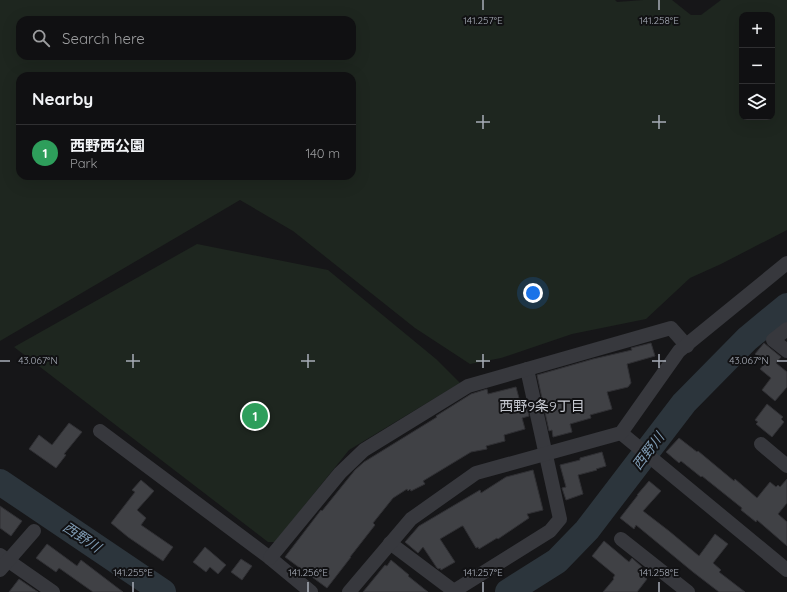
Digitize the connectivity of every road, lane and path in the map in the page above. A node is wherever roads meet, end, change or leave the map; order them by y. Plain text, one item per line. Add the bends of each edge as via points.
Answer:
1 (787, 263) edge
2 (787, 329) edge
3 (687, 346) junction
4 (787, 351) edge
5 (527, 369) junction
6 (100, 431) dead end
7 (621, 433) junction
8 (761, 444) dead end
9 (546, 454) junction
10 (787, 466) edge
11 (34, 531) dead end
12 (621, 539) dead end
13 (390, 543) junction
14 (270, 558) junction
15 (3, 562) edge
16 (787, 570) edge
17 (53, 592) edge
18 (311, 592) edge
19 (349, 592) edge
20 (688, 592) edge

1 - 3 street
2 - 4 street via 774,340
3 - 5 street via 672,328
3 - 7 street via 679,351
5 - 9 street
5 - 14 street via 468,386 364,450 340,473
6 - 14 street
7 - 9 street
7 - 16 street
8 - 10 street
9 - 13 street via 476,474 411,519
9 - 13 street via 560,519 550,531 454,591
11 - 15 street
12 - 20 street
13 - 19 street
14 - 18 street
15 - 17 street

